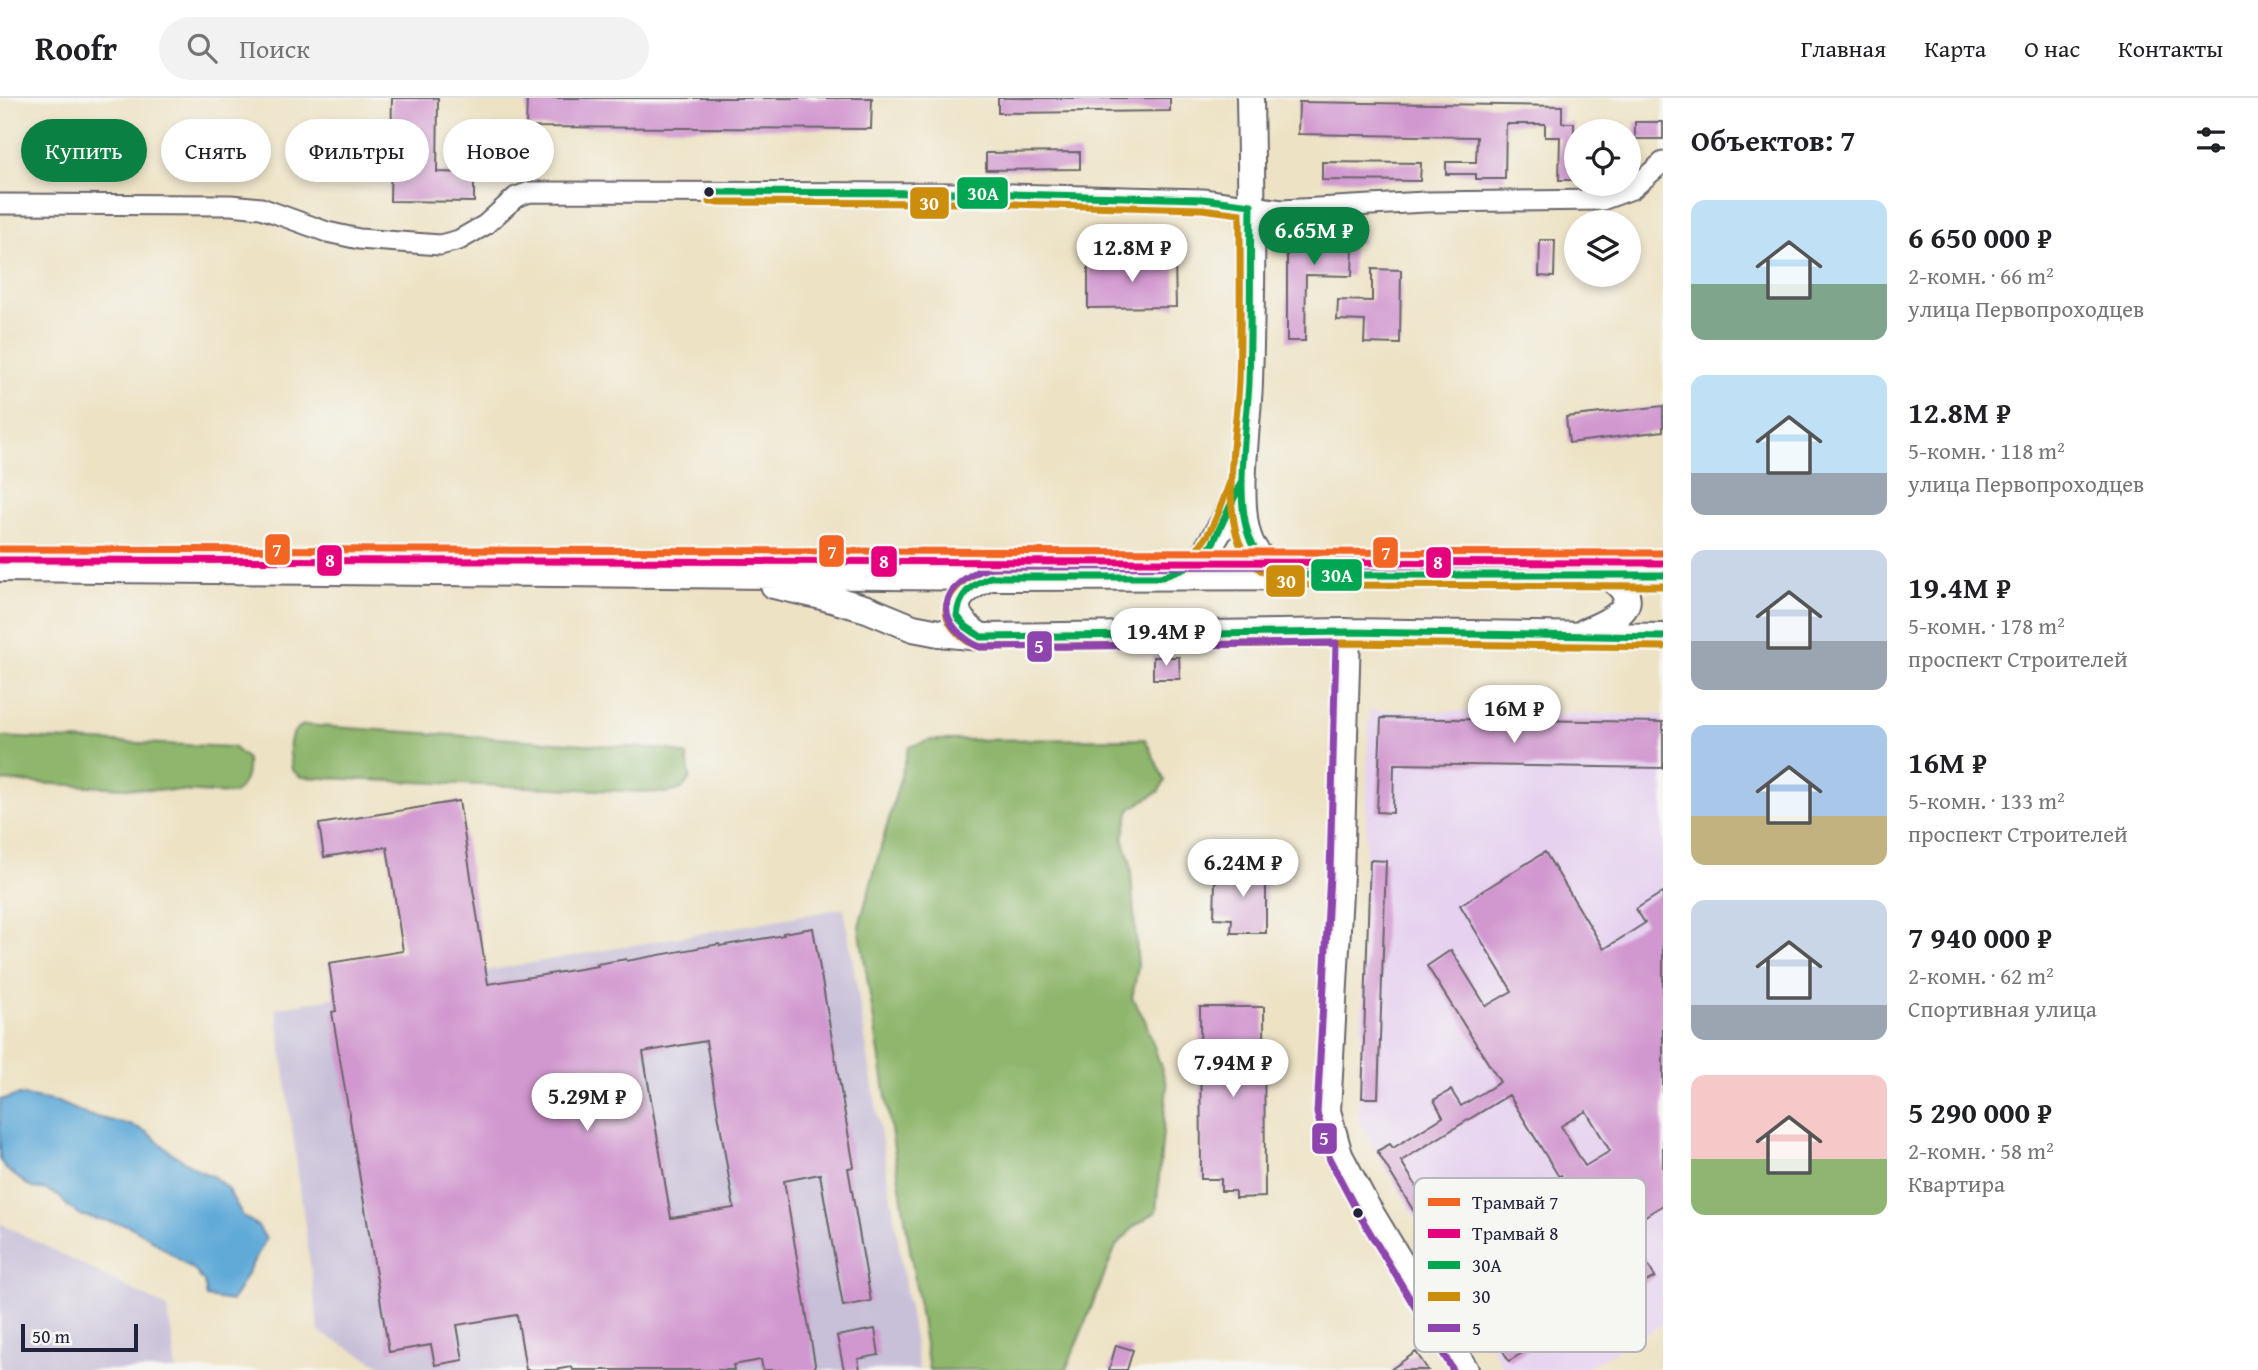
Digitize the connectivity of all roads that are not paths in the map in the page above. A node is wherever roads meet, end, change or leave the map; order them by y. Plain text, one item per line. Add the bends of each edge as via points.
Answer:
1 (1250, 98) edge
2 (1663, 162) edge
3 (0, 204) edge
4 (1251, 205) junction
5 (1242, 481) junction
6 (0, 568) edge
7 (718, 573) junction
8 (1604, 574) junction
9 (1302, 575) junction
10 (1663, 575) edge
11 (991, 577) junction
12 (1162, 577) junction
13 (1347, 632) junction
14 (1577, 636) junction
15 (981, 637) junction
16 (1663, 637) edge
17 (1414, 1286) edge
18 (1454, 1352) edge
19 (1465, 1370) edge

1 - 4 main road
2 - 4 street via 1632,188 1602,200 1282,209
3 - 4 street via 251,207 359,239 440,245 485,225 516,197 530,192 974,193 1203,199
4 - 5 main road via 1249,391
5 - 9 main road via 1251,545 1265,562
5 - 12 main road via 1201,560
6 - 7 main road
7 - 11 main road
7 - 15 main road via 818,595 913,628
8 - 9 main road
8 - 10 main road
8 - 14 main road via 1625,593 1622,613
9 - 12 main road
11 - 12 main road
11 - 15 main road via 969,586 957,606 957,616
13 - 14 main road
13 - 15 main road
13 - 17 main road via 1327,1111 1339,1154
14 - 16 main road
18 - 19 main road

